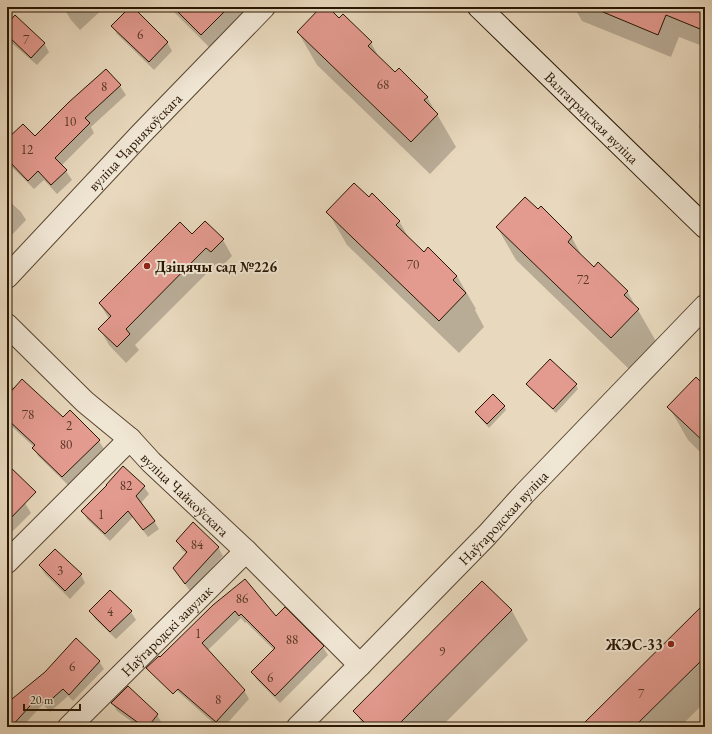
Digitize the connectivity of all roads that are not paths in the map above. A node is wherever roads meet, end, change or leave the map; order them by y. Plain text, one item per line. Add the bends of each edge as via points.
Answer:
1 (264, 7) edge
2 (479, 7) edge
3 (705, 227) edge
4 (7, 278) edge
5 (705, 306) edge
6 (7, 325) edge
7 (130, 439) junction
8 (246, 551) junction
9 (7, 562) edge
10 (360, 666) junction
11 (69, 727) edge
12 (298, 727) edge

1 - 4 street, вуліца Чарняхоўскага
2 - 3 street, Валгаградская вуліца
5 - 10 street, Наўгародская вуліца
6 - 7 street, вуліца Чайкоўскага via 89,405
7 - 8 street, вуліца Чайкоўскага
7 - 9 street
8 - 10 street, вуліца Чайкоўскага
8 - 11 street, Наўгародскі завулак
10 - 12 street, Наўгародская вуліца

